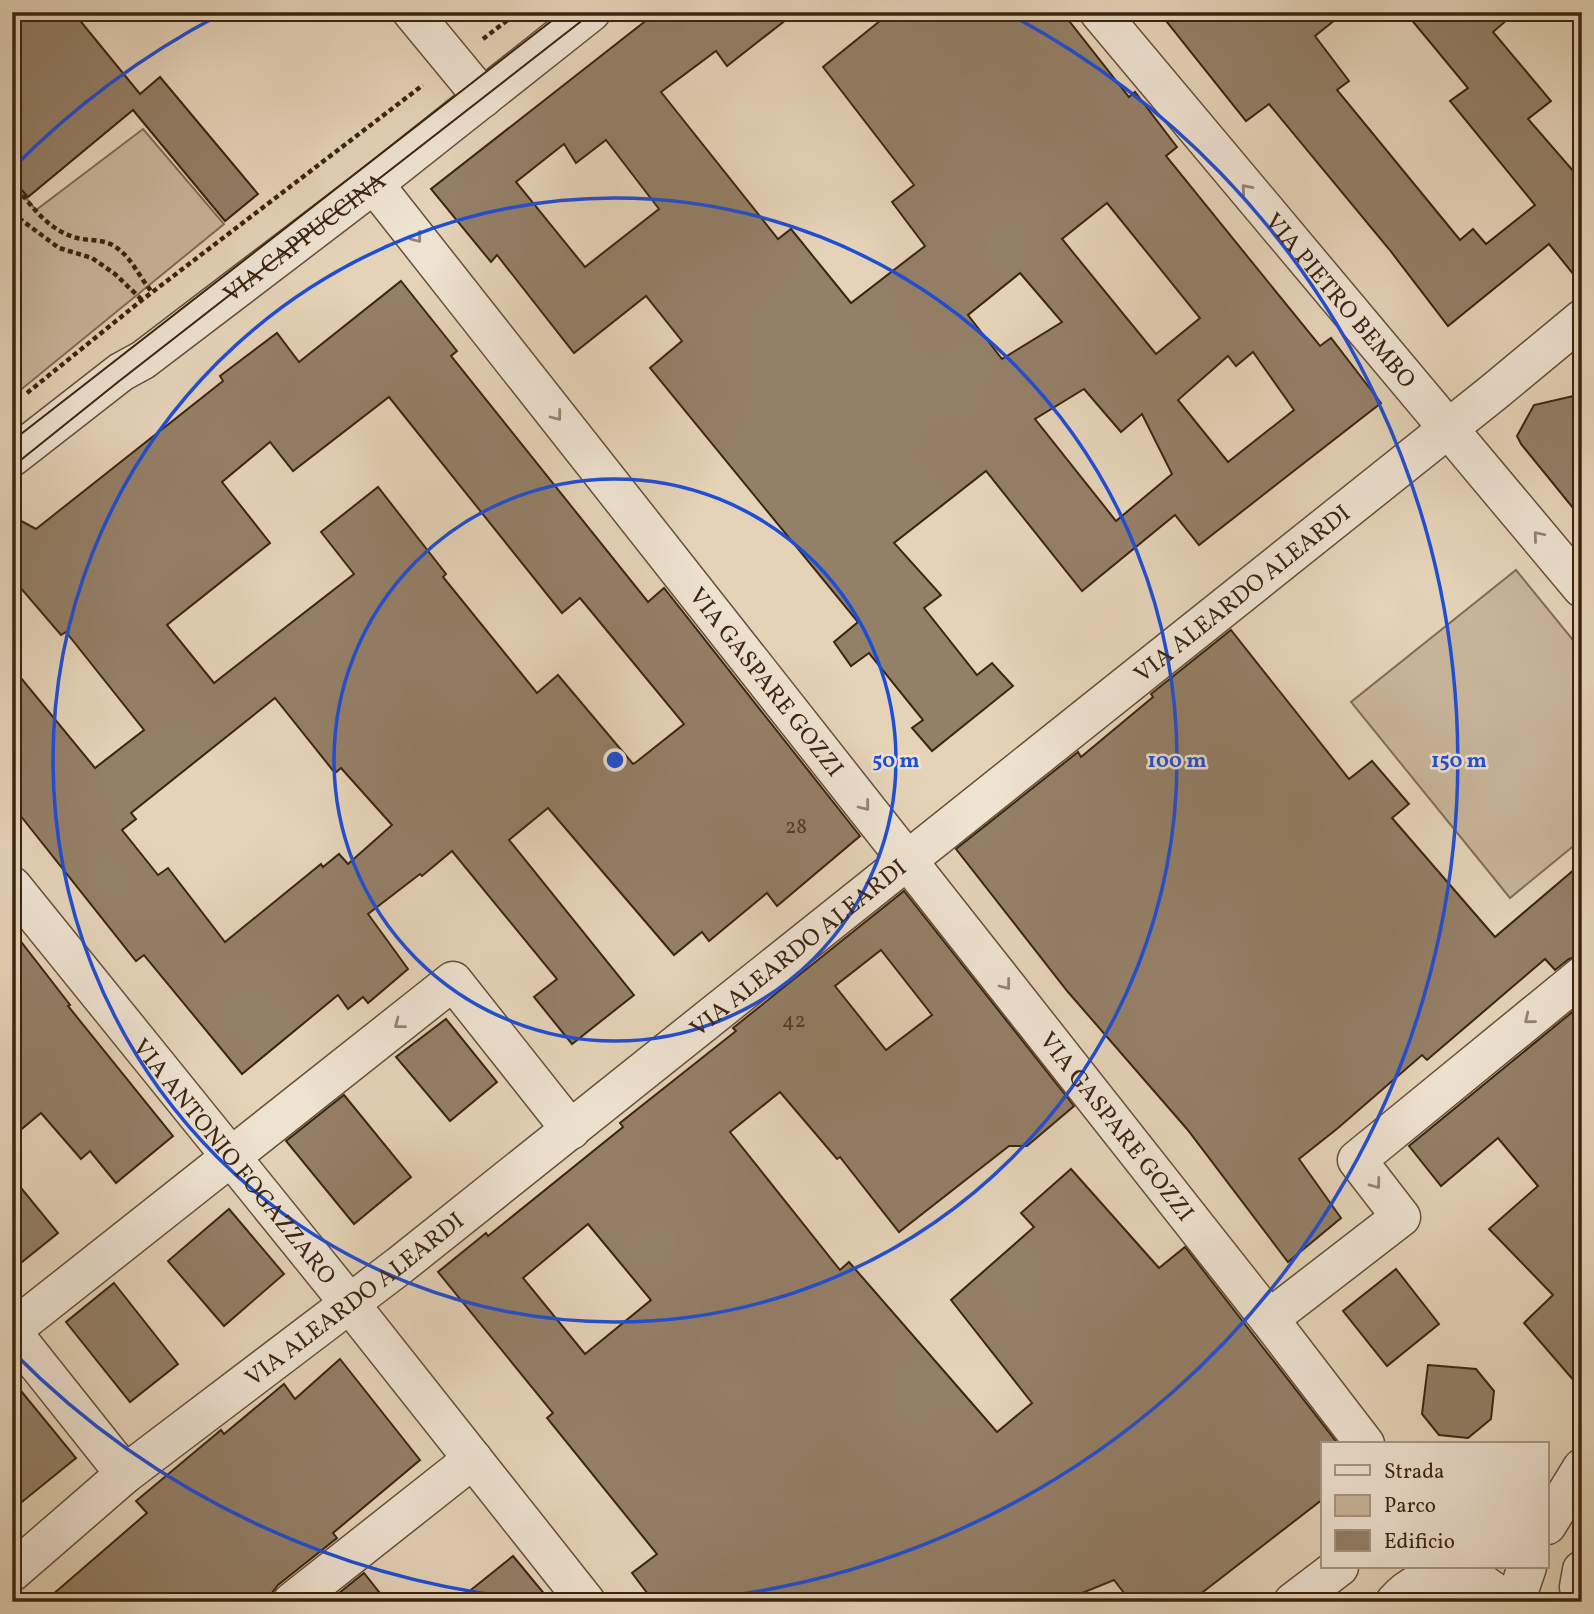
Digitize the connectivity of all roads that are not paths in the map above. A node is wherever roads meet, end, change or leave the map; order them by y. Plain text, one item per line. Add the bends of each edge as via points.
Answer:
1 (412, 12) edge
2 (591, 12) edge
3 (1099, 12) edge
4 (483, 98) junction
5 (374, 184) junction
6 (1582, 319) edge
7 (1447, 429) junction
8 (12, 457) edge
9 (1582, 588) edge
10 (909, 861) junction
11 (12, 886) edge
12 (1582, 976) edge
13 (571, 1130) junction
14 (230, 1157) junction
15 (350, 1304) junction
16 (1269, 1319) junction
17 (12, 1331) edge
18 (1362, 1442) edge
19 (1582, 1457) edge
20 (473, 1459) junction
21 (1582, 1468) edge
22 (125, 1475) junction
23 (1548, 1482) edge
24 (1548, 1523) edge
25 (1338, 1568) edge
26 (1527, 1568) edge
27 (1582, 1570) edge
28 (1464, 1571) edge
29 (12, 1572) edge
30 (1404, 1586) edge
31 (1582, 1591) edge
32 (292, 1602) edge
33 (586, 1602) edge
34 (1293, 1602) edge
35 (1503, 1602) edge
36 (1515, 1602) edge

1 - 4 street
2 - 4 street, VIA CAPPUCCINA
7 -> 3 street, VIA PIETRO BEMBO
4 - 5 street, VIA CAPPUCCINA
5 - 8 street, VIA CAPPUCCINA
5 -> 10 street, VIA GASPARE GOZZI
6 - 7 street, VIA ALEARDO ALEARDI
9 -> 7 street, VIA PIETRO BEMBO
7 - 10 street, VIA ALEARDO ALEARDI
10 - 13 street, VIA ALEARDO ALEARDI
10 -> 16 street, VIA GASPARE GOZZI
11 - 14 street, VIA ANTONIO FOGAZZARO
12 -> 16 street via 1357,1160 1401,1217
13 -> 14 street via 453,981
13 - 15 street, VIA ALEARDO ALEARDI
14 - 15 street, VIA ANTONIO FOGAZZARO
14 - 17 street
15 - 20 street, VIA ANTONIO FOGAZZARO
15 - 22 street, VIA ALEARDO ALEARDI
16 - 18 street, VIA GASPARE GOZZI
17 - 22 street
19 - 23 street
20 - 32 street
20 - 33 street, VIA ANTONIO FOGAZZARO
21 - 24 street
22 - 29 street, VIA ALEARDO ALEARDI
25 - 34 street
26 - 36 street
27 - 31 street
28 - 30 street
28 - 35 street

